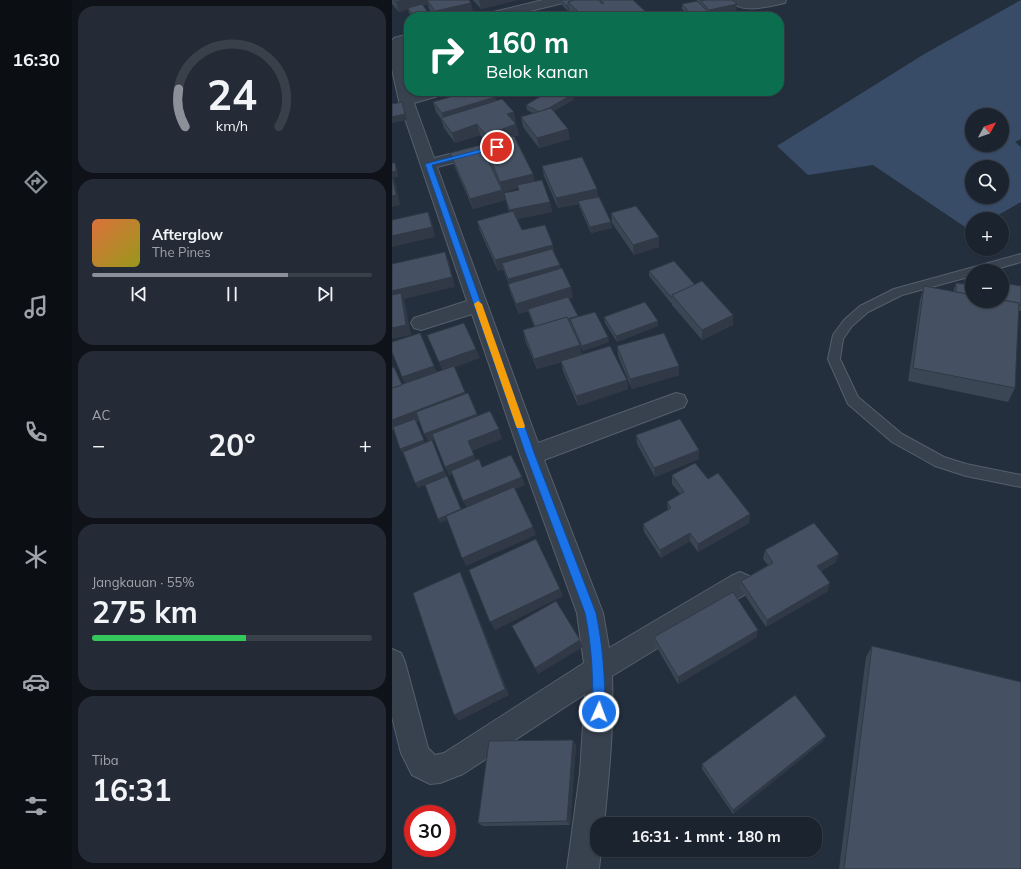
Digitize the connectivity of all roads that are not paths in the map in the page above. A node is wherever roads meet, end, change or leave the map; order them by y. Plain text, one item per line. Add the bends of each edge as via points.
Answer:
1 (558, 0) edge
2 (736, 0) edge
3 (780, 0) edge
4 (529, 4) edge
5 (505, 12) edge
6 (400, 36) edge
7 (404, 92) edge
8 (405, 96) edge
9 (425, 96) edge
10 (406, 102) junction
11 (497, 147) edge
12 (428, 164) junction
13 (1021, 258) edge
14 (1000, 264) edge
15 (965, 274) edge
16 (478, 305) junction
17 (421, 323) dead end
18 (676, 401) dead end
19 (531, 455) junction
20 (1021, 481) edge
21 (740, 584) dead end
22 (392, 662) edge
23 (599, 668) junction
24 (583, 869) edge

1 - 4 street
2 - 3 street via 747,5
4 - 5 street
6 - 7 street via 399,68
8 - 10 street
9 - 10 street
10 - 12 street
11 - 12 street
12 - 16 street
13 - 14 lane
15 - 20 lane via 898,292 864,309 848,323 837,338 834,359 853,400 897,438 940,462
16 - 17 street
16 - 19 street
18 - 19 street
19 - 23 street via 590,613
21 - 23 street
22 - 23 street via 415,753 427,769 435,770 453,764
23 - 24 street via 600,698 596,754

